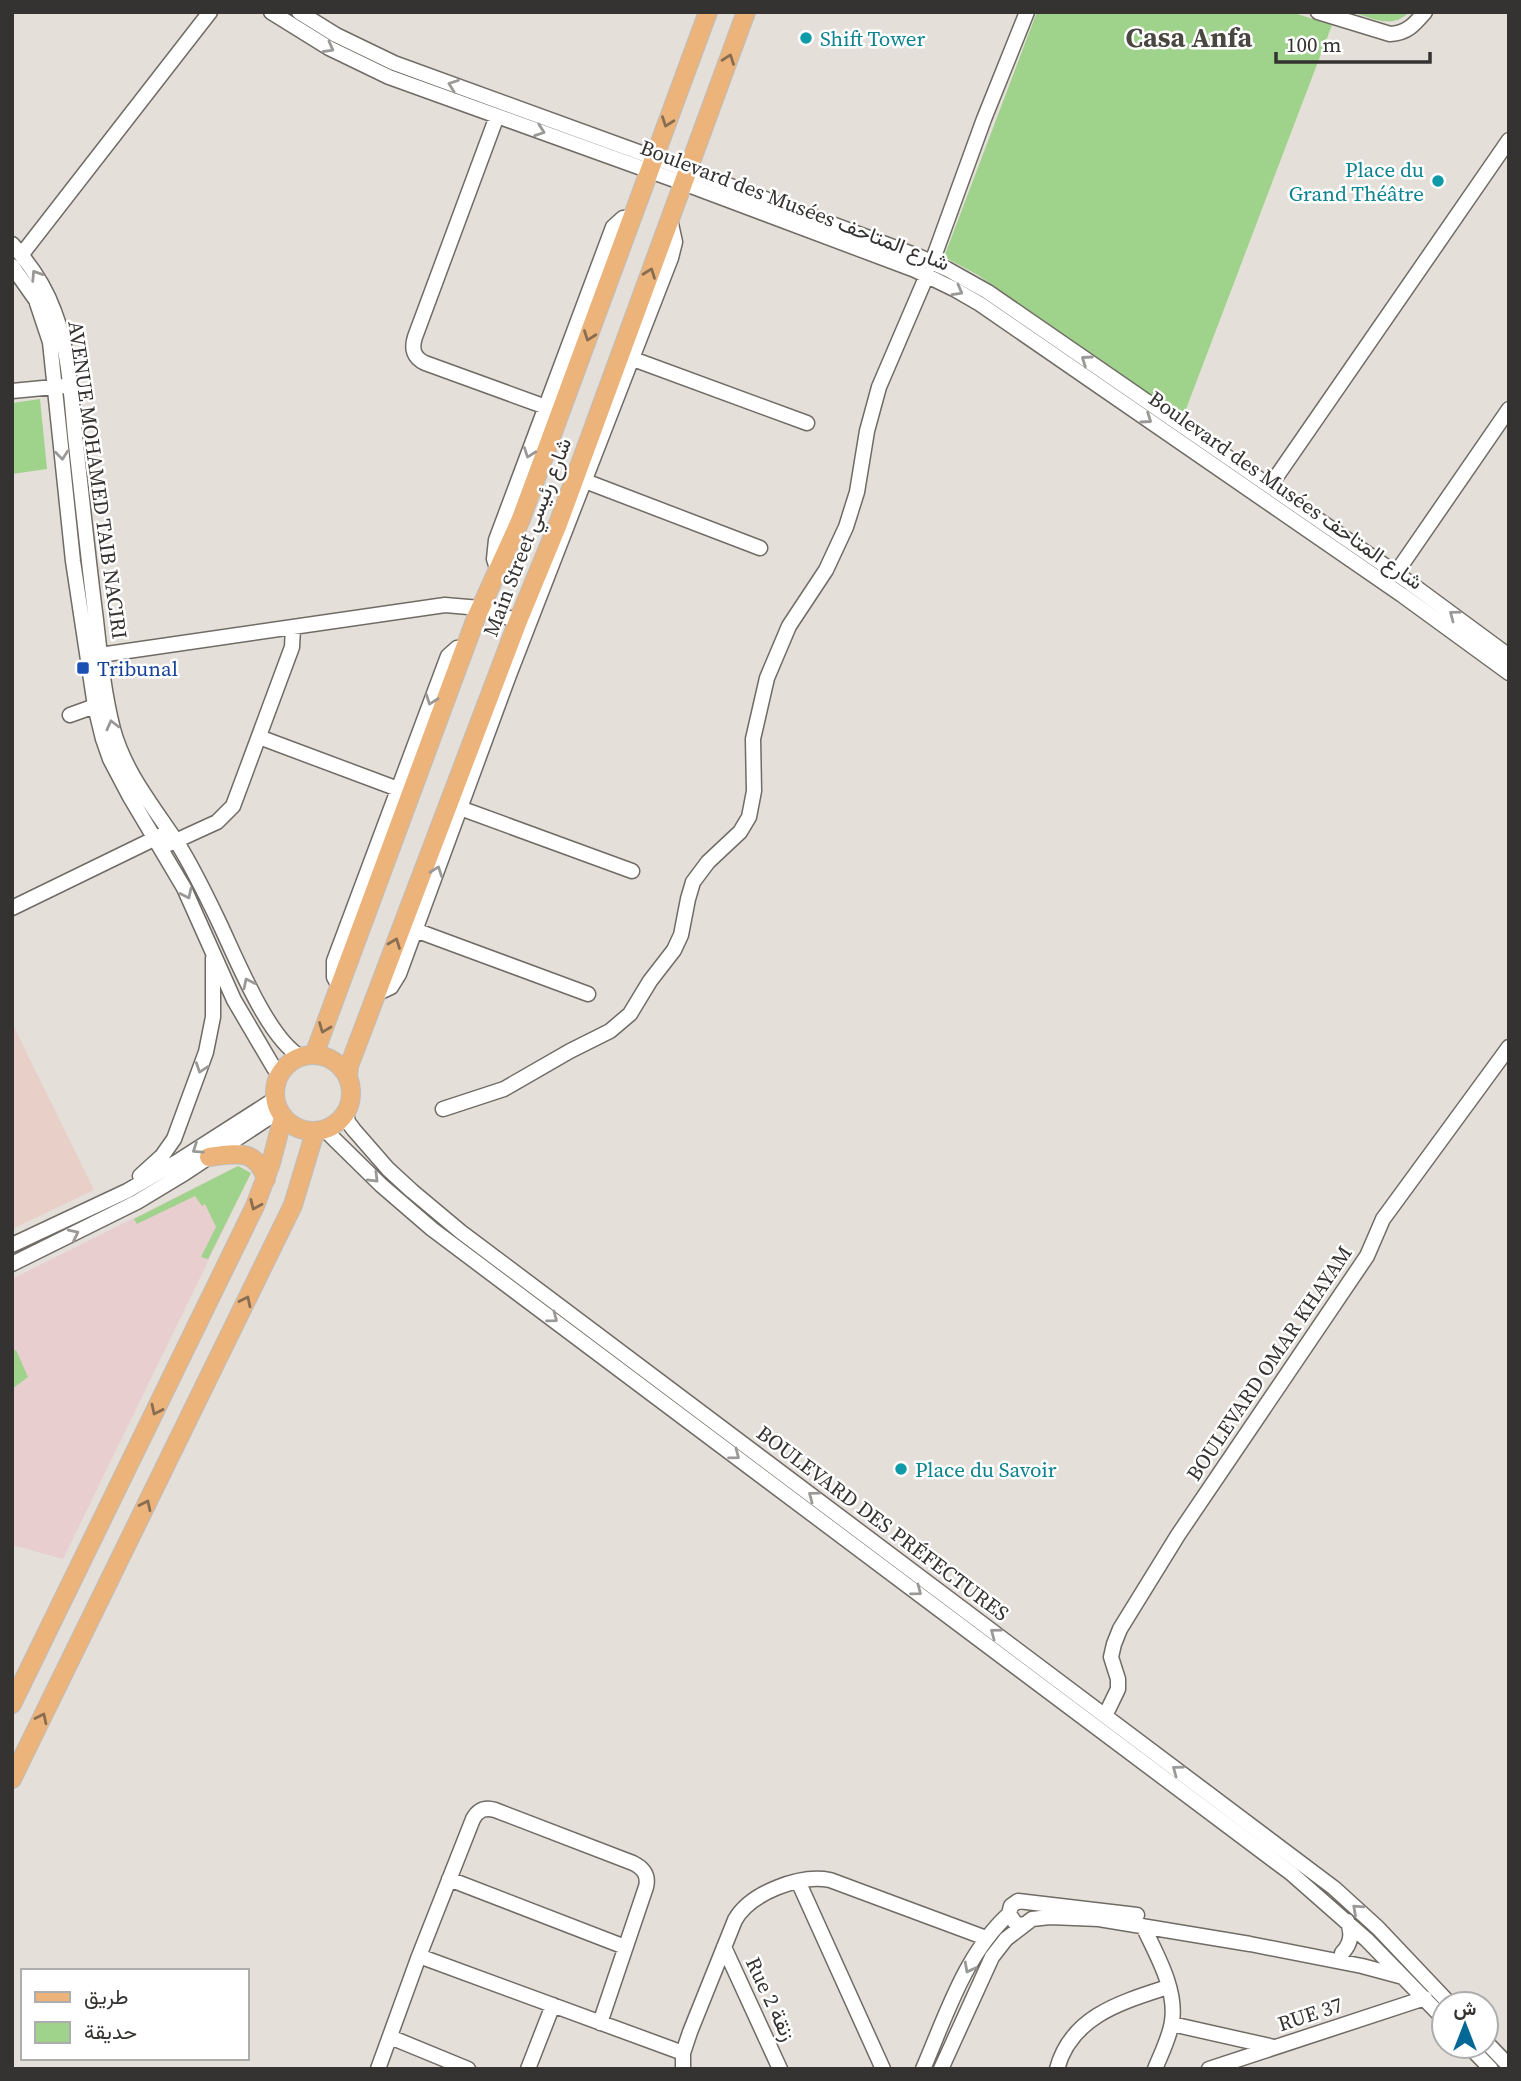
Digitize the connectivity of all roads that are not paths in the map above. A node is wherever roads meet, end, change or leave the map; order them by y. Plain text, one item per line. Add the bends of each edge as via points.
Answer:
1 (210, 12) edge
2 (271, 12) edge
3 (299, 12) edge
4 (708, 12) edge
5 (746, 12) edge
6 (1027, 12) edge
7 (1318, 12) edge
8 (1425, 12) edge
9 (497, 116) junction
10 (1509, 140) edge
11 (652, 164) junction
12 (686, 176) junction
13 (632, 217) junction
14 (670, 219) junction
15 (15, 255) edge
16 (930, 269) junction
17 (633, 359) junction
18 (62, 386) junction
19 (12, 391) edge
20 (546, 407) junction
21 (1509, 409) edge
22 (807, 424) dead end
23 (585, 481) junction
24 (1269, 486) junction
25 (760, 548) dead end
26 (498, 571) junction
27 (1396, 573) junction
28 (480, 608) junction
29 (518, 621) junction
30 (293, 627) junction
31 (465, 647) junction
32 (100, 655) junction
33 (1506, 660) edge
34 (95, 706) junction
35 (70, 715) dead end
36 (258, 737) junction
37 (398, 789) junction
38 (460, 808) junction
39 (166, 840) junction
40 (632, 872) dead end
41 (12, 908) edge
42 (415, 930) junction
43 (214, 953) junction
44 (339, 986) junction
45 (376, 994) junction
46 (588, 994) dead end
47 (1509, 1047) edge
48 (307, 1056) junction
49 (280, 1074) junction
50 (348, 1077) junction
51 (279, 1109) junction
52 (443, 1109) dead end
53 (346, 1113) junction
54 (321, 1131) junction
55 (209, 1157) junction
56 (265, 1179) junction
57 (127, 1191) junction
58 (12, 1245) edge
59 (12, 1264) edge
60 (861, 1541) junction
61 (75, 1576) junction
62 (105, 1587) junction
63 (41, 1644) junction
64 (71, 1657) junction
65 (12, 1704) edge
66 (1098, 1716) junction
67 (12, 1779) edge
68 (449, 1879) junction
69 (798, 1881) junction
70 (1030, 1903) junction
71 (1009, 1914) junction
72 (1347, 1921) junction
73 (1028, 1922) junction
74 (1143, 1926) junction
75 (986, 1938) junction
76 (625, 1947) junction
77 (724, 1947) junction
78 (1342, 1954) junction
79 (419, 1956) junction
80 (1405, 1957) junction
81 (1390, 1963) junction
82 (1420, 1972) junction
83 (1405, 1977) junction
84 (1168, 1987) junction
85 (1437, 1990) edge
86 (1425, 1998) junction
87 (1430, 2004) edge
88 (553, 2005) junction
89 (600, 2022) junction
90 (1172, 2024) junction
91 (390, 2037) junction
92 (1276, 2048) junction
93 (683, 2053) junction
94 (378, 2069) edge
95 (468, 2069) edge
96 (528, 2069) edge
97 (683, 2069) edge
98 (780, 2069) edge
99 (883, 2069) edge
100 (923, 2069) edge
101 (942, 2069) edge
102 (1057, 2069) edge
103 (1155, 2069) edge
104 (1209, 2069) edge

1 - 15 street
2 -> 9 street, Boulevard des Musées شارع المتاحف via 368,68
11 -> 3 street, Boulevard des Musées شارع المتاحف via 394,63
4 -> 11 main road, Main Street شارع رئيسي
12 -> 5 main road, Main Street شارع رئيسي
6 - 16 street
7 - 8 street via 1390,34 1412,27
9 -> 11 street, Boulevard des Musées شارع المتاحف
9 - 20 street via 413,351 425,363
10 - 24 street
11 - 12 street, Boulevard des Musées شارع المتاحف
11 - 13 main road, Main Street شارع رئيسي
12 - 14 main road, Main Street شارع رئيسي
12 - 16 street, Boulevard des Musées شارع المتاحف
13 - 20 street via 613,227
13 -> 26 main road, Main Street شارع رئيسي
14 - 17 street via 674,250
29 -> 14 main road, Main Street شارع رئيسي
15 - 18 street, AVENUE MOHAMED TAIB NACIRI via 41,283 54,311 63,340
24 -> 16 street, Boulevard des Musées شارع المتاحف via 988,292
16 -> 33 street, Boulevard des Musées شارع المتاحف via 1402,595
16 - 52 street via 879,387 846,527 826,570 789,626 767,678 753,739 754,791 749,817 693,882 674,950 617,1026 503,1089
17 - 22 street
17 - 23 street
18 - 19 street
18 - 32 street, AVENUE MOHAMED TAIB NACIRI
18 -> 34 street, AVENUE MOHAMED TAIB NACIRI via 73,561
20 -> 26 street via 496,540
21 - 27 street
23 - 25 street
23 - 38 street
24 - 27 street, Boulevard des Musées شارع المتاحف
26 - 28 main road, Main Street شارع رئيسي
33 -> 27 street, Boulevard des Musées شارع المتاحف
28 - 29 street
28 - 30 street via 445,605
28 - 31 main road, Main Street شارع رئيسي
45 -> 29 main road, Main Street شارع رئيسي
30 - 32 street
30 - 36 street via 292,647
31 -> 37 street via 448,656
31 - 44 main road, Main Street شارع رئيسي
39 -> 32 street, AVENUE MOHAMED TAIB NACIRI via 122,756
34 - 35 street
34 - 39 street, AVENUE MOHAMED TAIB NACIRI via 110,759 130,797
36 - 37 street
36 - 39 street via 229,812 210,825
37 - 44 street via 334,961
38 - 40 street
42 -> 38 street
39 - 41 street
39 -> 43 street, AVENUE MOHAMED TAIB NACIRI
48 -> 39 street, AVENUE MOHAMED TAIB NACIRI via 290,1051 267,1020 196,875
42 - 45 street via 394,984
42 - 46 street
43 - 49 street, AVENUE MOHAMED TAIB NACIRI via 241,1014
43 -> 57 street via 211,1029 183,1120 162,1156
44 -> 48 main road, Main Street شارع رئيسي
45 - 50 main road, Main Street شارع رئيسي
47 - 66 street, BOULEVARD OMAR KHAYAM via 1383,1219 1367,1256 1160,1562 1120,1629 1111,1657 1118,1689
48 - 49 main road
48 - 50 main road via 335,1061
49 - 51 main road via 275,1086
50 - 53 main road via 351,1095
51 - 54 main road via 294,1127
51 - 55 street
51 - 56 main road
51 -> 57 street
53 - 54 main road
60 -> 53 street, BOULEVARD DES PRÉFECTURES via 424,1202 360,1137
54 -> 60 street, BOULEVARD DES PRÉFECTURES via 432,1228
62 -> 54 main road via 293,1205 309,1145
55 - 56 main road via 243,1154 257,1163
59 -> 55 street via 138,1202
56 -> 61 main road
57 - 58 street
60 - 66 street, BOULEVARD DES PRÉFECTURES
61 - 62 main road
61 - 63 main road
62 - 64 main road
63 - 64 main road
63 - 65 main road
67 -> 64 main road
66 - 72 street, BOULEVARD DES PRÉFECTURES
80 -> 66 street, BOULEVARD DES PRÉFECTURES via 1334,1888
68 - 76 street
68 - 76 street via 478,1812 490,1808 532,1824 644,1870 647,1882
68 - 79 street
69 - 75 street via 830,1880
69 - 77 street via 766,1892 741,1909
69 - 99 street
70 - 71 street via 1014,1903
70 - 73 street via 1034,1913
70 - 78 street via 1108,1910
71 - 73 street via 1016,1924
71 - 75 street
72 - 78 street via 1351,1936
72 - 81 street, BOULEVARD DES PRÉFECTURES
73 - 74 street via 1076,1917
73 - 101 street via 992,1957
74 - 83 street
74 - 84 street
75 -> 100 street
76 - 89 street
77 - 93 street
77 - 98 street, Rue 2 زنقة
78 - 81 street
79 - 88 street
79 - 91 street
80 - 81 street
80 - 82 street, BOULEVARD DES PRÉFECTURES
81 - 83 street, BOULEVARD DES PRÉFECTURES
82 - 83 street
82 - 85 street, BOULEVARD DES PRÉFECTURES
83 - 86 street, BOULEVARD DES PRÉFECTURES
84 - 90 street
84 - 102 street via 1116,2005 1087,2021 1066,2045
86 - 87 street, BOULEVARD DES PRÉFECTURES
86 - 92 street, RUE 37
88 - 89 street
88 - 96 street
89 - 93 street
90 - 92 street
90 - 103 street
91 - 94 street
91 - 95 street
92 - 104 street, RUE 37
93 - 97 street

